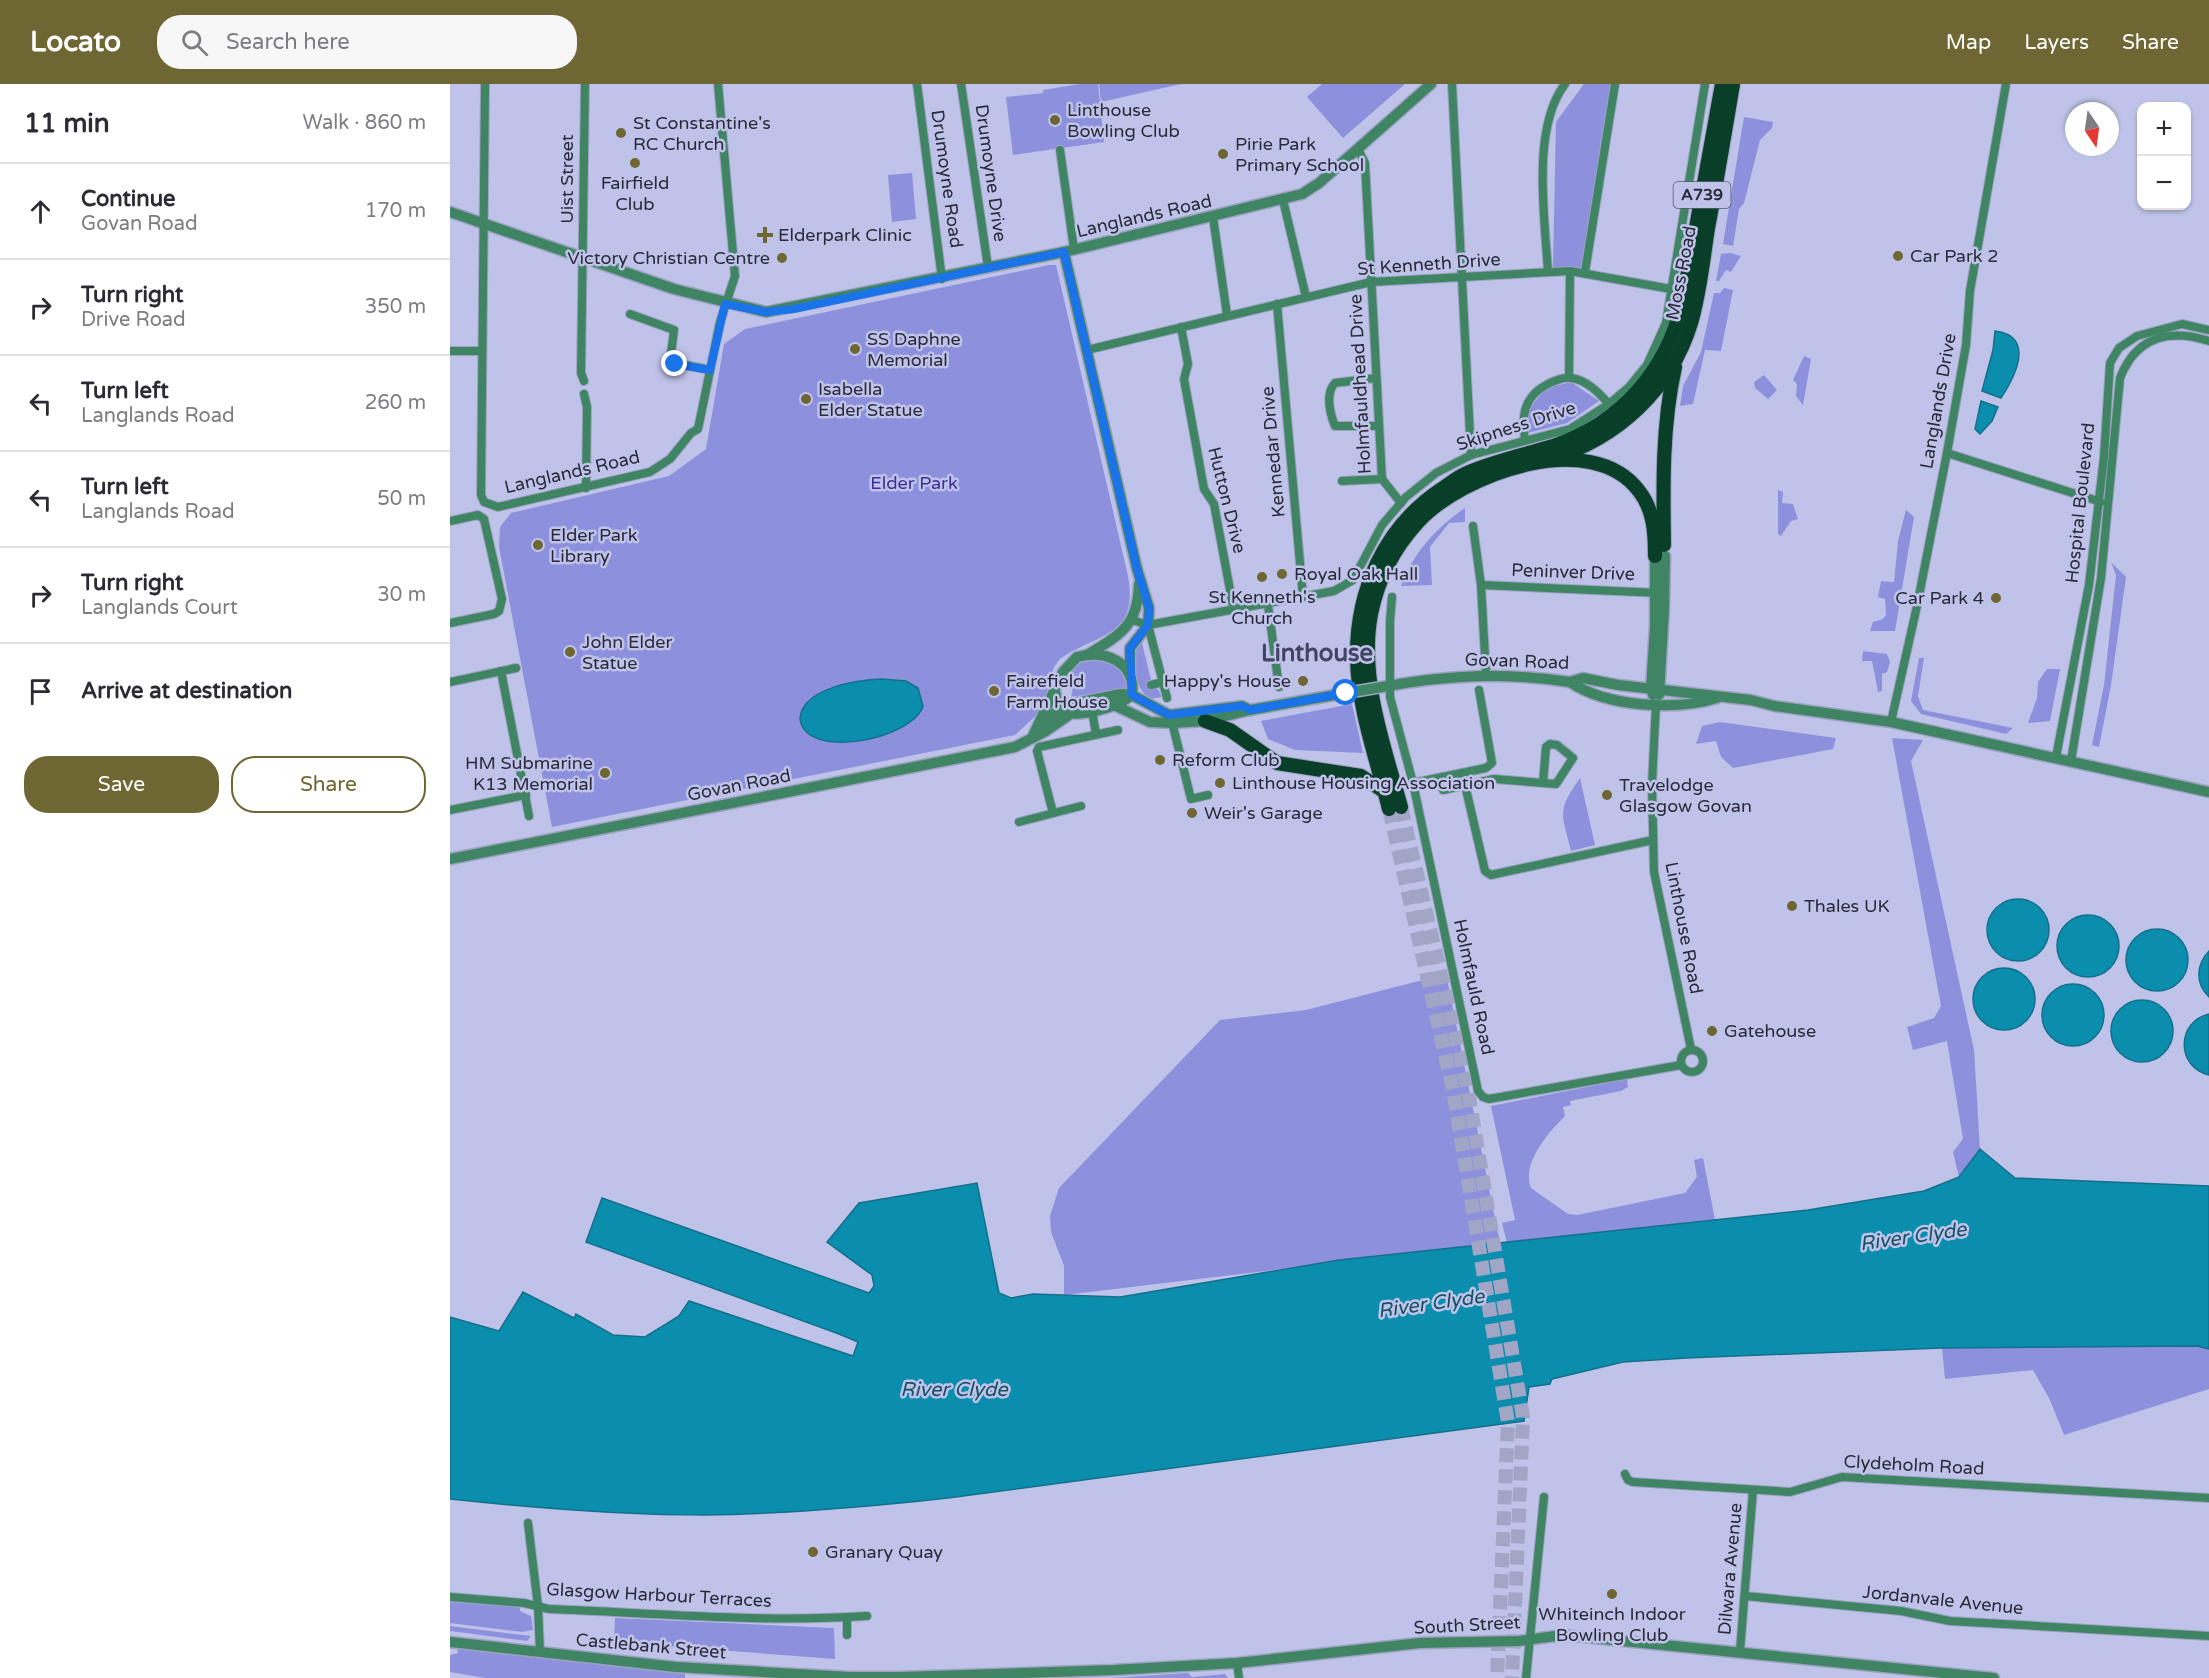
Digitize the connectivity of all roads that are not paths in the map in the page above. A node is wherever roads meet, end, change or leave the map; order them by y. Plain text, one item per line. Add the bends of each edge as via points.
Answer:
1 (485, 84) edge
2 (585, 84) edge
3 (718, 84) edge
4 (917, 84) edge
5 (961, 84) edge
6 (1431, 84) edge
7 (1452, 84) edge
8 (1565, 84) edge
9 (1615, 84) edge
10 (1705, 84) edge
11 (1722, 84) edge
12 (1733, 84) edge
13 (2006, 84) edge
14 (1358, 148) junction
15 (1060, 150) dead end
16 (1283, 200) junction
17 (450, 212) edge
18 (1213, 217) junction
19 (482, 222) junction
20 (1069, 250) junction
21 (584, 257) junction
22 (988, 267) junction
23 (1570, 271) junction
24 (1548, 272) junction
25 (1585, 272) junction
26 (1463, 277) junction
27 (942, 279) junction
28 (1371, 282) junction
29 (1671, 289) junction
30 (1306, 297) junction
31 (725, 304) junction
32 (1277, 304) junction
33 (630, 314) dead end
34 (1227, 315) junction
35 (1180, 327) junction
36 (2209, 330) edge
37 (2209, 341) edge
38 (1087, 350) junction
39 (450, 351) edge
40 (482, 351) junction
41 (1678, 356) junction
42 (710, 370) junction
43 (1569, 377) junction
44 (1376, 378) junction
45 (584, 381) dead end
46 (584, 394) dead end
47 (1609, 404) junction
48 (1378, 426) junction
49 (1525, 440) junction
50 (1947, 453) junction
51 (1472, 455) junction
52 (1533, 462) junction
53 (1382, 479) junction
54 (1342, 481) dead end
55 (586, 488) junction
56 (2098, 501) junction
57 (1401, 503) junction
58 (2110, 503) junction
59 (450, 521) edge
60 (1473, 526) dead end
61 (1660, 556) junction
62 (1139, 578) junction
63 (1481, 585) junction
64 (1660, 593) junction
65 (1303, 597) junction
66 (1392, 597) dead end
67 (1268, 605) junction
68 (1234, 611) junction
69 (1132, 620) junction
70 (450, 623) edge
71 (1148, 625) junction
72 (1087, 655) junction
73 (516, 668) dead end
74 (501, 671) junction
75 (1130, 673) junction
76 (1486, 674) junction
77 (450, 682) edge
78 (1163, 682) junction
79 (1570, 682) junction
80 (1151, 685) dead end
81 (1386, 686) junction
82 (1279, 687) dead end
83 (1656, 689) junction
84 (1479, 690) dead end
85 (1055, 692) junction
86 (1132, 695) junction
87 (1719, 697) junction
88 (1167, 698) dead end
89 (1656, 704) junction
90 (1116, 706) junction
91 (1092, 710) junction
92 (1250, 710) junction
93 (1064, 713) junction
94 (1171, 719) junction
95 (1205, 721) junction
96 (1891, 722) junction
97 (1118, 730) dead end
98 (1096, 734) junction
99 (1036, 742) junction
100 (2056, 758) junction
101 (2071, 761) junction
102 (1413, 783) junction
103 (1543, 783) junction
104 (1465, 785) junction
105 (1443, 790) dead end
106 (1385, 792) junction
107 (2209, 792) edge
108 (526, 795) junction
109 (1208, 795) dead end
110 (1081, 806) dead end
111 (450, 810) edge
112 (1053, 813) junction
113 (529, 816) dead end
114 (1019, 822) dead end
115 (1653, 840) junction
116 (450, 859) edge
117 (1691, 1049) junction
118 (1681, 1065) junction
119 (1625, 1474) dead end
120 (1753, 1490) junction
121 (1544, 1497) dead end
122 (2209, 1498) edge
123 (528, 1522) dead end
124 (1745, 1596) junction
125 (450, 1597) edge
126 (538, 1606) junction
127 (867, 1616) dead end
128 (847, 1617) junction
129 (847, 1635) dead end
130 (2209, 1636) edge
131 (1530, 1639) junction
132 (450, 1642) edge
133 (540, 1652) junction
134 (1740, 1652) junction
135 (1237, 1663) junction
136 (1944, 1675) edge
137 (850, 1677) edge
138 (939, 1677) edge
139 (1239, 1678) edge
140 (1526, 1678) edge
141 (1994, 1678) edge

1 - 19 street
2 - 21 street, Uist Street
3 - 31 street via 735,276
4 - 27 street, Drumoyne Road
5 - 22 street, Drumoyne Drive
6 - 14 street, Langlands Road
7 - 26 street
8 - 24 street via 1552,106 1546,140
9 - 25 street
10 - 29 street, Skipness Drive
11 - 106 main road, Moss Road / A739 via 1683,305 1672,340 1643,385 1619,411 1586,432 1464,474 1424,501 1393,535 1374,568 1360,617 1357,658 1363,704
12 - 41 main road, Moss Road / A739 via 1696,301
13 - 50 street, Langlands Drive
14 - 16 street, Langlands Road via 1310,190
14 - 28 street, Holmfauldhead Drive via 1365,163
15 - 20 street
16 - 18 street, Langlands Road
16 - 30 street
17 - 19 street
18 - 20 street, Langlands Road
18 - 34 street
19 - 21 street
19 - 40 street
20 - 22 street, Langlands Road
20 - 38 street
21 - 31 street
21 - 45 street, Uist Street
22 - 27 street, Langlands Road
23 - 24 street, St Kenneth Drive
23 - 25 street, St Kenneth Drive
23 - 43 street
24 - 26 street, St Kenneth Drive
25 - 29 street, St Kenneth Drive
26 - 28 street, St Kenneth Drive
26 - 51 street
27 - 31 street, Langlands Road via 766,312
28 - 30 street, St Kenneth Drive
28 - 44 street, Holmfauldhead Drive
29 - 47 street, Skipness Drive via 1659,344 1629,387
30 - 32 street, St Kenneth Drive
31 - 42 street, Langlands Road
32 - 34 street, St Kenneth Drive
32 - 65 street, Kennedar Drive
33 - 42 street via 675,330 670,362
34 - 35 street, St Kenneth Drive
35 - 38 street, St Kenneth Drive
35 - 68 street, Hutton Drive via 1188,364 1184,380 1204,489 1214,504
36 - 56 street, Hospital Boulevard via 2175,325 2137,336 2119,348 2109,371
37 - 58 street, Hospital Boulevard via 2172,335 2146,343 2129,357 2120,378
38 - 62 street
39 - 40 street
40 - 55 street, Langlands Road via 484,502 498,507
41 - 52 main road, Moss Road / A739 via 1646,402 1618,426 1584,446
41 - 61 main road via 1668,402
42 - 55 street, Langlands Road via 698,429 670,459 650,472
43 - 47 street via 1595,389
43 - 49 street via 1538,389 1531,396 1523,411
44 - 48 street, Holmfauldhead Drive
44 - 48 street via 1335,382 1330,394 1335,426
46 - 55 street
47 - 49 street, Skipness Drive via 1570,429
48 - 53 street, Holmfauldhead Drive
49 - 51 street, Skipness Drive
50 - 56 street
50 - 96 street, Langlands Drive
51 - 57 street, Skipness Drive via 1436,473
52 - 61 main road via 1597,464 1629,479 1650,511
52 - 106 main road, A739 via 1483,478 1451,495 1419,520 1384,572 1371,616 1369,653 1374,701 1395,808
53 - 54 street
53 - 57 street, Holmfauldhead Drive
56 - 58 street
56 - 100 street, Hospital Boulevard via 2089,585
57 - 65 street, Skipness Drive via 1382,525 1353,580 1334,591
58 - 101 street, Hospital Boulevard
59 - 70 street via 478,515 484,519 502,599 499,611
60 - 63 street
61 - 64 street
62 - 69 street
62 - 71 street via 1149,608
63 - 64 street, Peninver Drive
63 - 76 street
64 - 83 street
65 - 67 street, Skipness Drive
66 - 81 street, Holmfauld Road
67 - 68 street, Skipness Drive
67 - 82 street
68 - 71 street, Skipness Drive
69 - 71 street
69 - 72 street via 1117,636
71 - 75 street via 1130,648
71 - 78 street
72 - 75 street via 1120,661
72 - 85 street via 1070,663
73 - 74 street
74 - 77 street
74 - 108 street
75 - 86 street
76 - 79 street, Govan Road
76 - 81 street, Govan Road
78 - 80 street
78 - 88 street
79 - 83 street, Govan Road via 1583,678
79 - 89 street via 1587,693
81 - 92 street, Govan Road, bridge
81 - 102 street, Holmfauld Road
83 - 87 street, Govan Road
83 - 89 street
84 - 102 street via 1492,763 1486,768
85 - 93 street
85 - 99 street
86 - 90 street
86 - 93 street, Govan Road via 1071,704
86 - 94 street
87 - 89 street via 1695,705
87 - 96 street, Govan Road
89 - 115 street, Linthouse Road
90 - 91 street
90 - 94 street, Govan Road via 1150,722
91 - 93 street
91 - 98 street
92 - 94 street, Govan Road via 1242,706
92 - 95 street, Govan Road
93 - 99 street, Govan Road
94 - 95 street, Govan Road
94 - 109 street via 1191,799
95 - 106 main road via 1230,730 1277,764 1361,776
96 - 100 street, Govan Road
97 - 98 street, Govan Road
98 - 99 street, Govan Road
99 - 112 street
99 - 116 street, Govan Road
100 - 101 street, Govan Road
101 - 107 street, Govan Road
102 - 118 street, Holmfauld Road via 1478,1091 1483,1097 1490,1099
103 - 103 street via 1546,747 1557,745 1573,758 1556,784
103 - 104 street via 1494,779
104 - 105 street
104 - 115 street via 1485,871 1491,875
108 - 111 street
108 - 113 street
110 - 112 street
112 - 114 street
115 - 117 street, Linthouse Road via 1654,872
117 - 118 street via 1681,1056
117 - 118 street, Linthouse Road via 1702,1056 1701,1067 1690,1072
119 - 120 street, Clydeholm Road via 1633,1482
120 - 122 street, Clydeholm Road via 1790,1492 1842,1477
120 - 124 street, Dilwara Avenue
121 - 131 street
123 - 126 street
124 - 130 street, Jordanvale Avenue via 1901,1611 1950,1621
124 - 134 street, Dilwara Avenue
125 - 126 street, Glasgow Harbour Terraces
126 - 128 street, Glasgow Harbour Terraces via 723,1617
126 - 133 street
127 - 128 street, Glasgow Harbour Terraces
128 - 129 street
131 - 134 street, South Street via 1579,1636
131 - 135 street, South Street via 1420,1643
131 - 140 street
132 - 133 street, Castlebank Street
133 - 137 street, Castlebank Street via 676,1667
134 - 136 street, South Street
135 - 138 street, South Street
135 - 139 street
136 - 141 street, South Street
137 - 138 street, South Street

